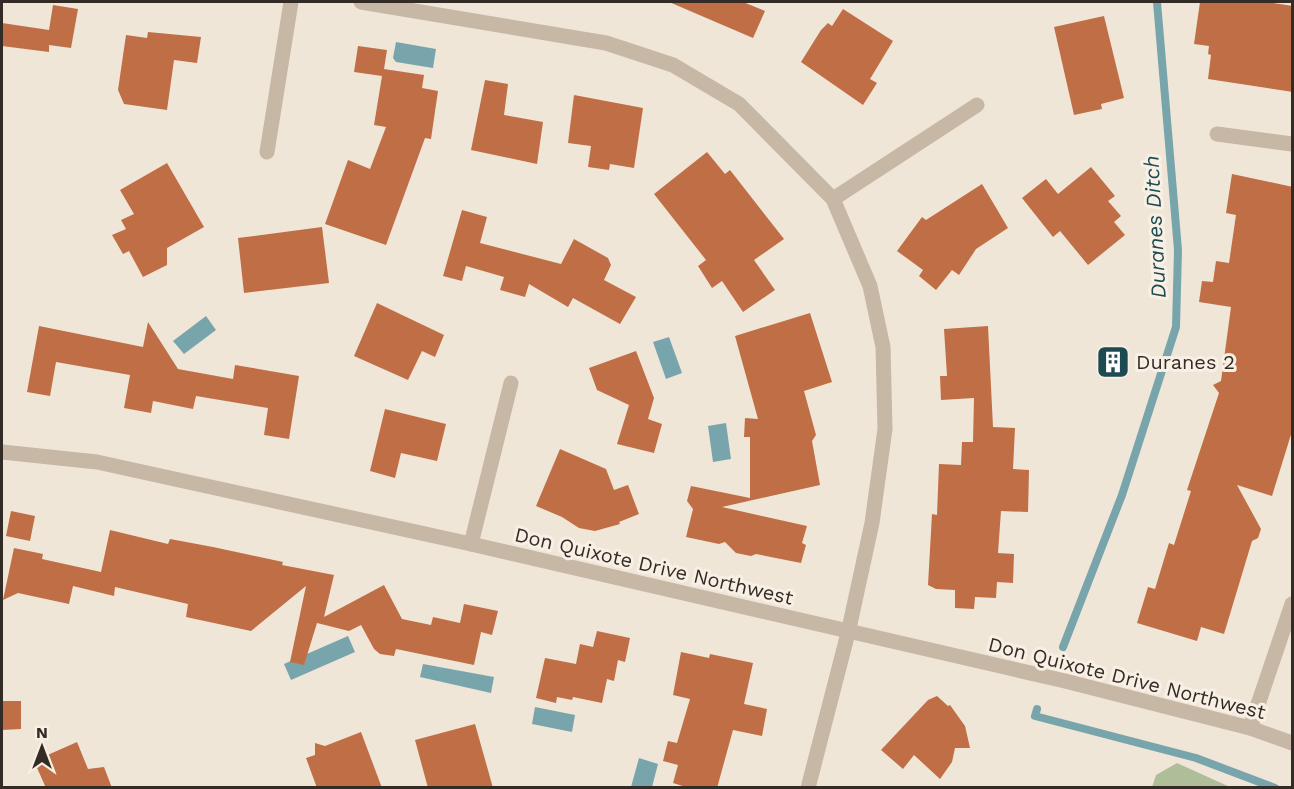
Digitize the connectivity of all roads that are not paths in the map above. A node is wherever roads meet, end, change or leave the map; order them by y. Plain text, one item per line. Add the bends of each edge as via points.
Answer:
1 (291, 2) edge
2 (361, 2) edge
3 (977, 105) dead end
4 (1217, 134) dead end
5 (1293, 144) edge
6 (267, 153) dead end
7 (833, 199) junction
8 (511, 383) dead end
9 (2, 452) edge
10 (471, 544) junction
11 (1293, 604) edge
12 (848, 633) junction
13 (1250, 728) junction
14 (1293, 743) edge
15 (808, 788) edge

1 - 6 street
2 - 7 street via 606,43 673,65 739,104
3 - 7 street
4 - 5 street
7 - 12 street via 870,286 883,347 885,429 872,523
8 - 10 street
9 - 10 street, Don Quixote Drive Northwest via 97,462
10 - 12 street, Don Quixote Drive Northwest
11 - 13 street
12 - 13 street, Don Quixote Drive Northwest via 1065,681
12 - 15 street
13 - 14 street, Don Quixote Drive Northwest

